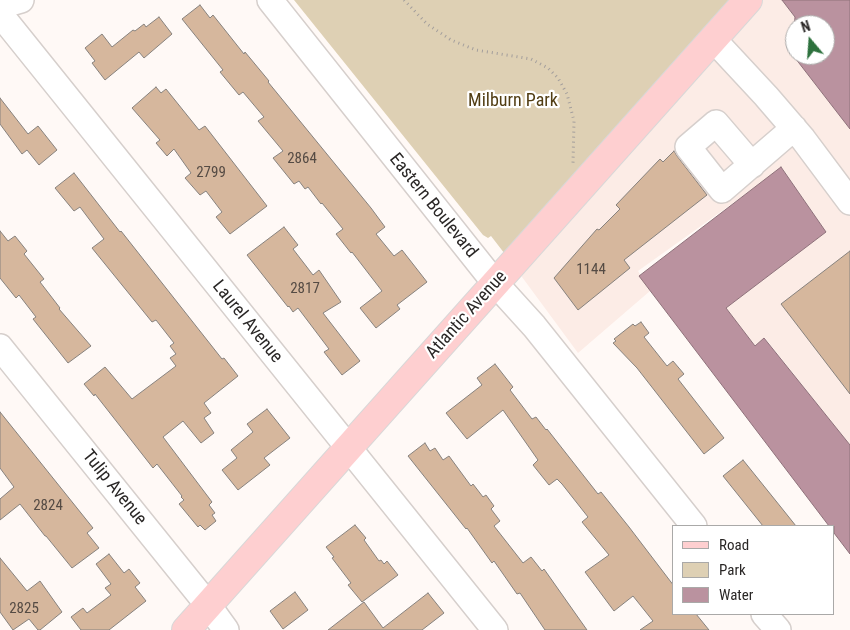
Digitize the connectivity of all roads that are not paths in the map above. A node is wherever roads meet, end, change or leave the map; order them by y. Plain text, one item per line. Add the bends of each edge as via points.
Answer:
1 (20, 0) edge
2 (270, 0) edge
3 (748, 0) edge
4 (0, 6) edge
5 (0, 14) edge
6 (713, 40) junction
7 (794, 128) junction
8 (752, 165) dead end
9 (850, 202) edge
10 (495, 283) junction
11 (0, 347) edge
12 (348, 448) junction
13 (693, 525) edge
14 (208, 605) junction
15 (765, 615) edge
16 (186, 630) edge
17 (226, 630) edge
18 (495, 630) edge
19 (778, 630) edge

1 - 4 street
2 - 10 street, Eastern Boulevard
3 - 6 main road, Atlantic Avenue
5 - 12 street, Laurel Avenue
6 - 7 street
6 - 10 main road, Atlantic Avenue
7 - 8 street
7 - 9 street
10 - 12 main road, Atlantic Avenue
10 - 13 street, Eastern Boulevard via 534,326
11 - 14 street, Tulip Avenue
12 - 14 main road, Atlantic Avenue
12 - 18 street, Laurel Avenue
14 - 16 main road, Atlantic Avenue
14 - 17 street, Tulip Avenue
15 - 19 street

